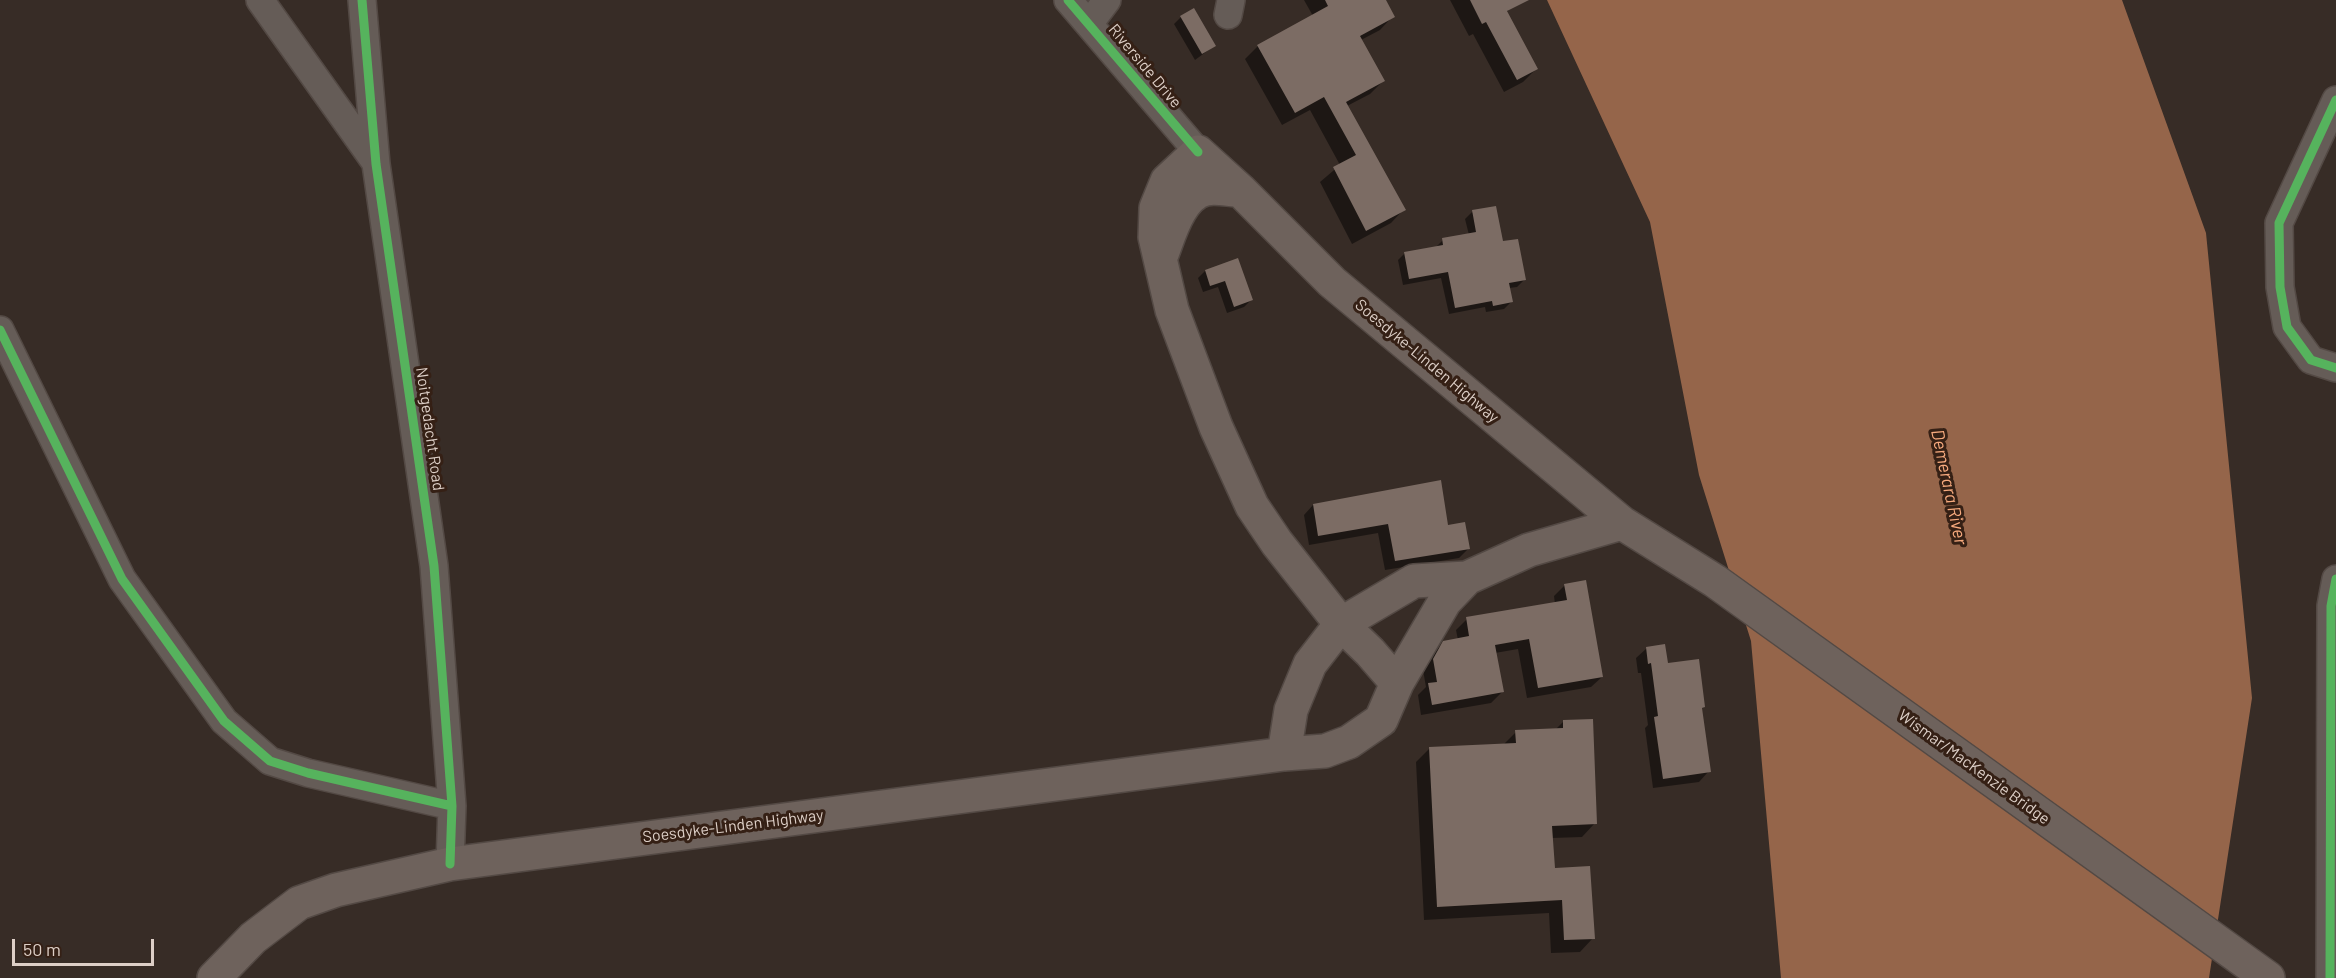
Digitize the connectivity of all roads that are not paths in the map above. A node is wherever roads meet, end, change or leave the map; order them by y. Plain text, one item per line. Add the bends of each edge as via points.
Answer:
1 (260, 0) edge
2 (362, 0) edge
3 (1068, 0) edge
4 (1107, 0) edge
5 (1089, 24) junction
6 (2336, 100) edge
7 (1198, 152) junction
8 (376, 164) junction
9 (1240, 190) junction
10 (1161, 259) junction
11 (0, 330) edge
12 (2336, 368) edge
13 (1622, 523) junction
14 (1467, 578) junction
15 (2336, 579) edge
16 (1715, 581) joint
17 (1341, 624) junction
18 (1397, 683) junction
19 (1284, 754) junction
20 (452, 806) junction
21 (450, 864) junction
22 (214, 978) edge
23 (2268, 978) edge
24 (2330, 978) edge

1 - 8 street
2 - 8 street, Noitgedacht Road
3 - 5 street, Riverside Drive
4 - 5 street
5 - 7 street, Riverside Drive
6 - 12 street via 2279,223 2280,288 2287,327 2311,360
7 - 9 main road, Soesdyke-Linden Highway
7 - 10 main road via 1167,181 1156,208 1155,237
8 - 20 street, Noitgedacht Road via 434,566
9 - 10 main road via 1206,189 1191,198 1172,227
9 - 13 main road, Soesdyke-Linden Highway via 1332,282
10 - 17 main road via 1172,310 1216,427 1252,506
11 - 20 street via 122,579 224,721 270,761
13 - 14 main road, Soesdyke-Linden Highway via 1529,550
13 - 16 main road, Soesdyke-Linden Highway
14 - 17 main road, Soesdyke-Linden Highway via 1414,581
14 - 18 main road, Soesdyke-Linden Highway via 1445,601
15 - 24 street via 2331,606
16 - 23 main road, Wismar/MacKenzie Bridge
17 - 18 main road
17 - 19 main road, Soesdyke-Linden Highway via 1310,664 1291,710
18 - 19 main road, Soesdyke-Linden Highway via 1382,720 1349,742 1325,751
19 - 21 main road, Soesdyke-Linden Highway
20 - 21 street, Noitgedacht Road
21 - 22 main road, Soesdyke-Linden Highway via 336,890 299,903 253,938

